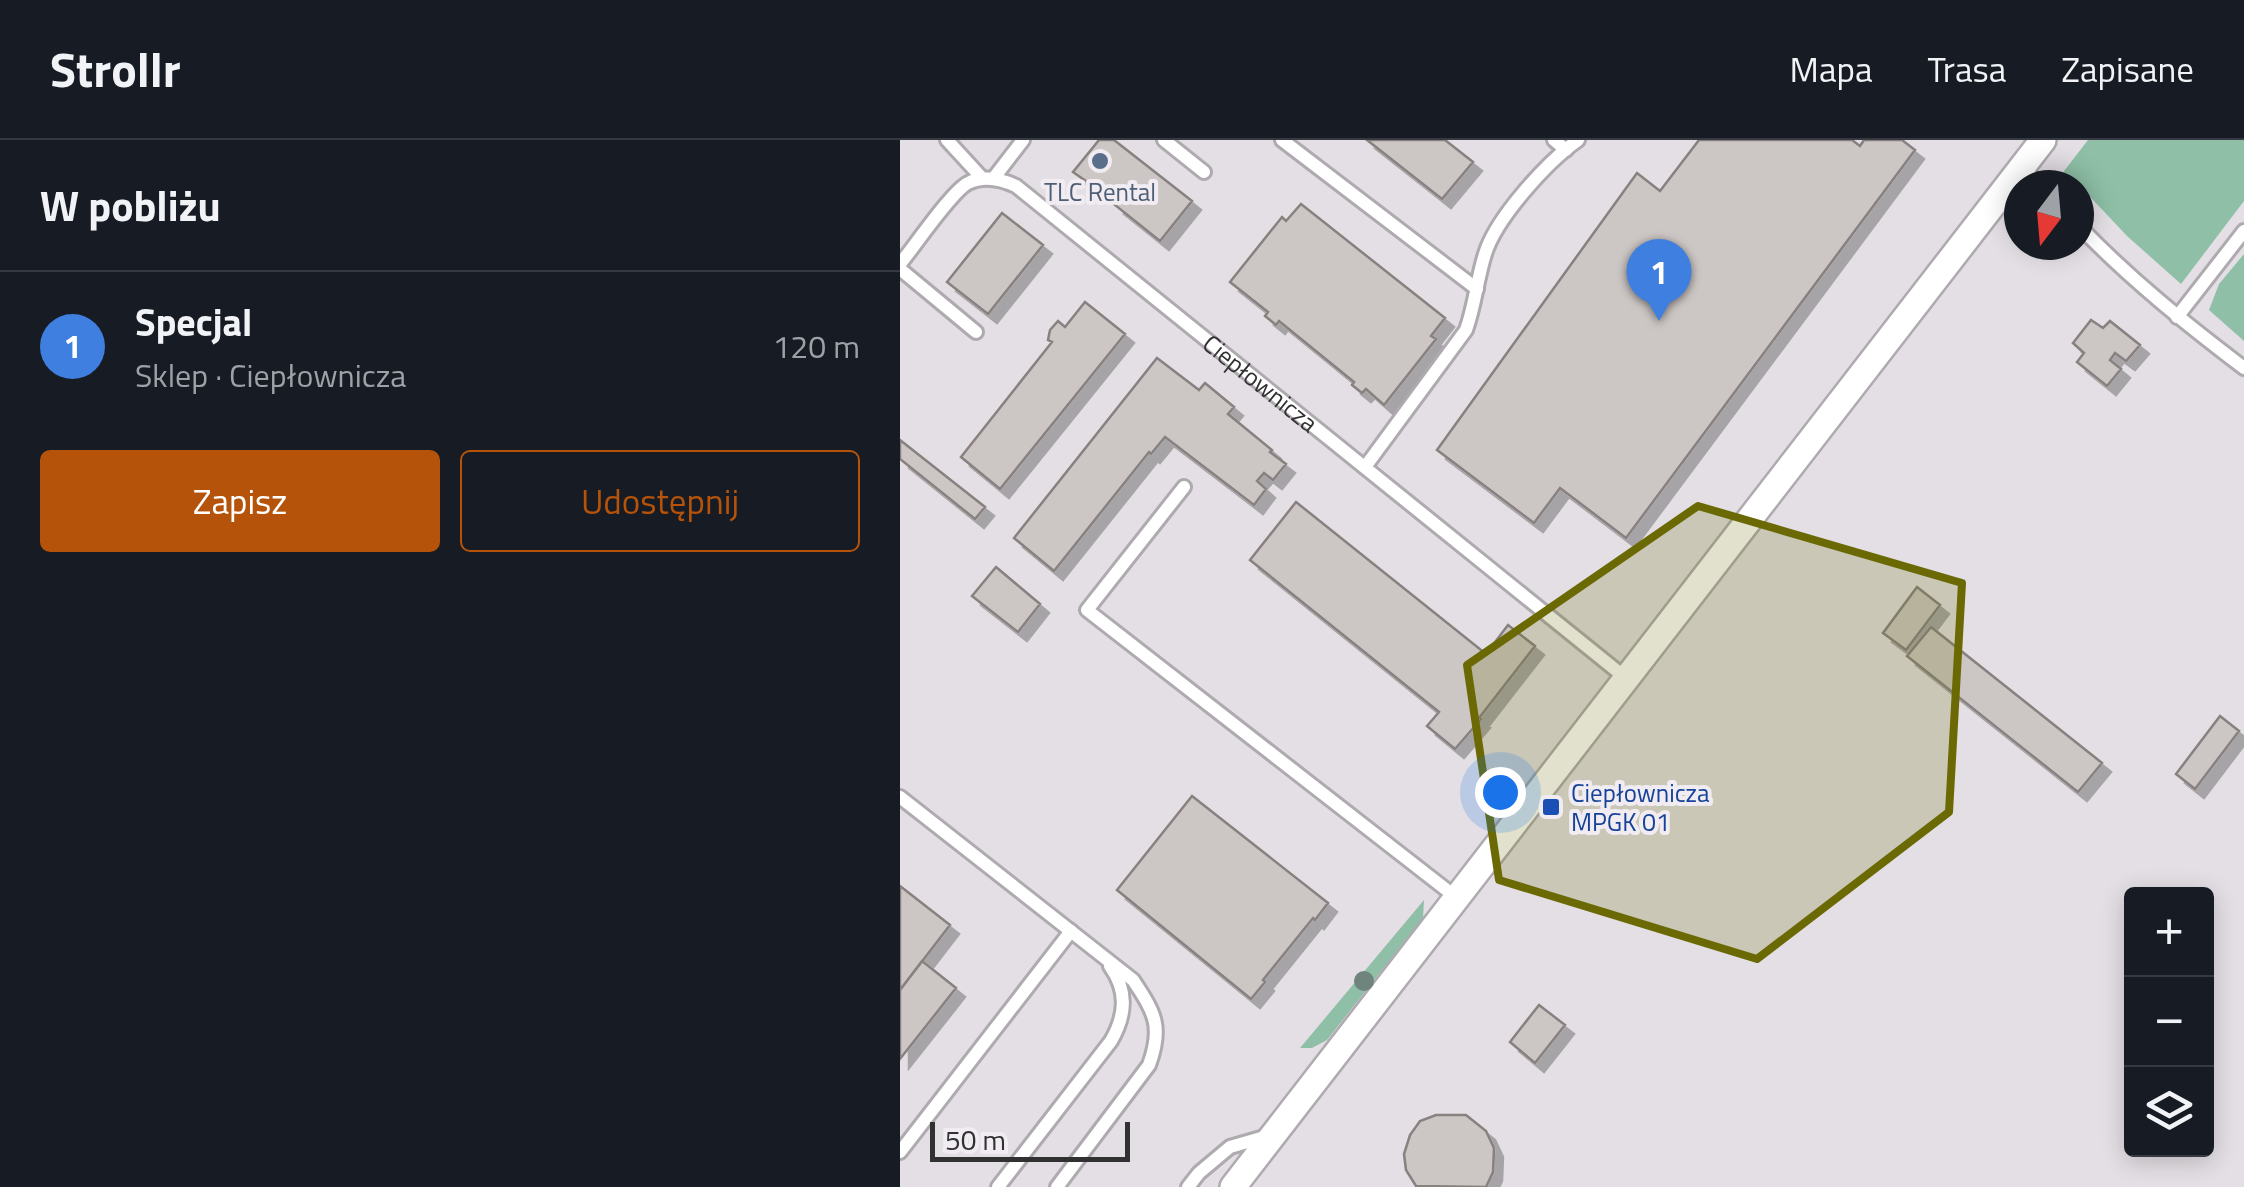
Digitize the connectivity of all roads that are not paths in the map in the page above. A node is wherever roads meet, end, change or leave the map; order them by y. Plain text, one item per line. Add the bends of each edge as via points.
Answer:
1 (948, 140) edge
2 (1022, 140) edge
3 (1164, 140) edge
4 (1282, 140) edge
5 (1554, 140) edge
6 (2044, 140) edge
7 (1572, 145) edge
8 (2033, 170) edge
9 (1204, 172) dead end
10 (987, 179) junction
11 (2004, 210) edge
12 (2244, 231) edge
13 (2094, 242) edge
14 (900, 267) edge
15 (1477, 289) junction
16 (2177, 317) junction
17 (976, 332) dead end
18 (2244, 368) edge
19 (1365, 466) junction
20 (1184, 487) dead end
21 (1627, 679) junction
22 (900, 797) edge
23 (1457, 898) junction
24 (1071, 932) junction
25 (1103, 956) junction
26 (1274, 1135) junction
27 (900, 1152) edge
28 (998, 1187) edge
29 (1057, 1187) edge
30 (1188, 1187) edge
31 (1233, 1187) edge

1 - 10 lane
2 - 10 lane
3 - 9 lane
4 - 15 lane
5 - 7 lane
6 - 8 street
7 - 15 lane via 1494,232
10 - 14 lane via 962,186
10 - 19 lane, Ciepłownicza via 1025,192
11 - 21 street
12 - 16 lane
13 - 16 lane
14 - 17 lane
15 - 19 lane via 1466,330
16 - 18 lane
19 - 21 lane, Ciepłownicza
20 - 23 lane via 1087,610
21 - 23 street
22 - 24 lane
23 - 26 street
24 - 25 lane
24 - 27 lane
25 - 28 lane via 1119,979 1121,1024
25 - 29 lane via 1133,980 1149,1004 1156,1045 1148,1066
26 - 30 lane via 1230,1147
26 - 31 street

